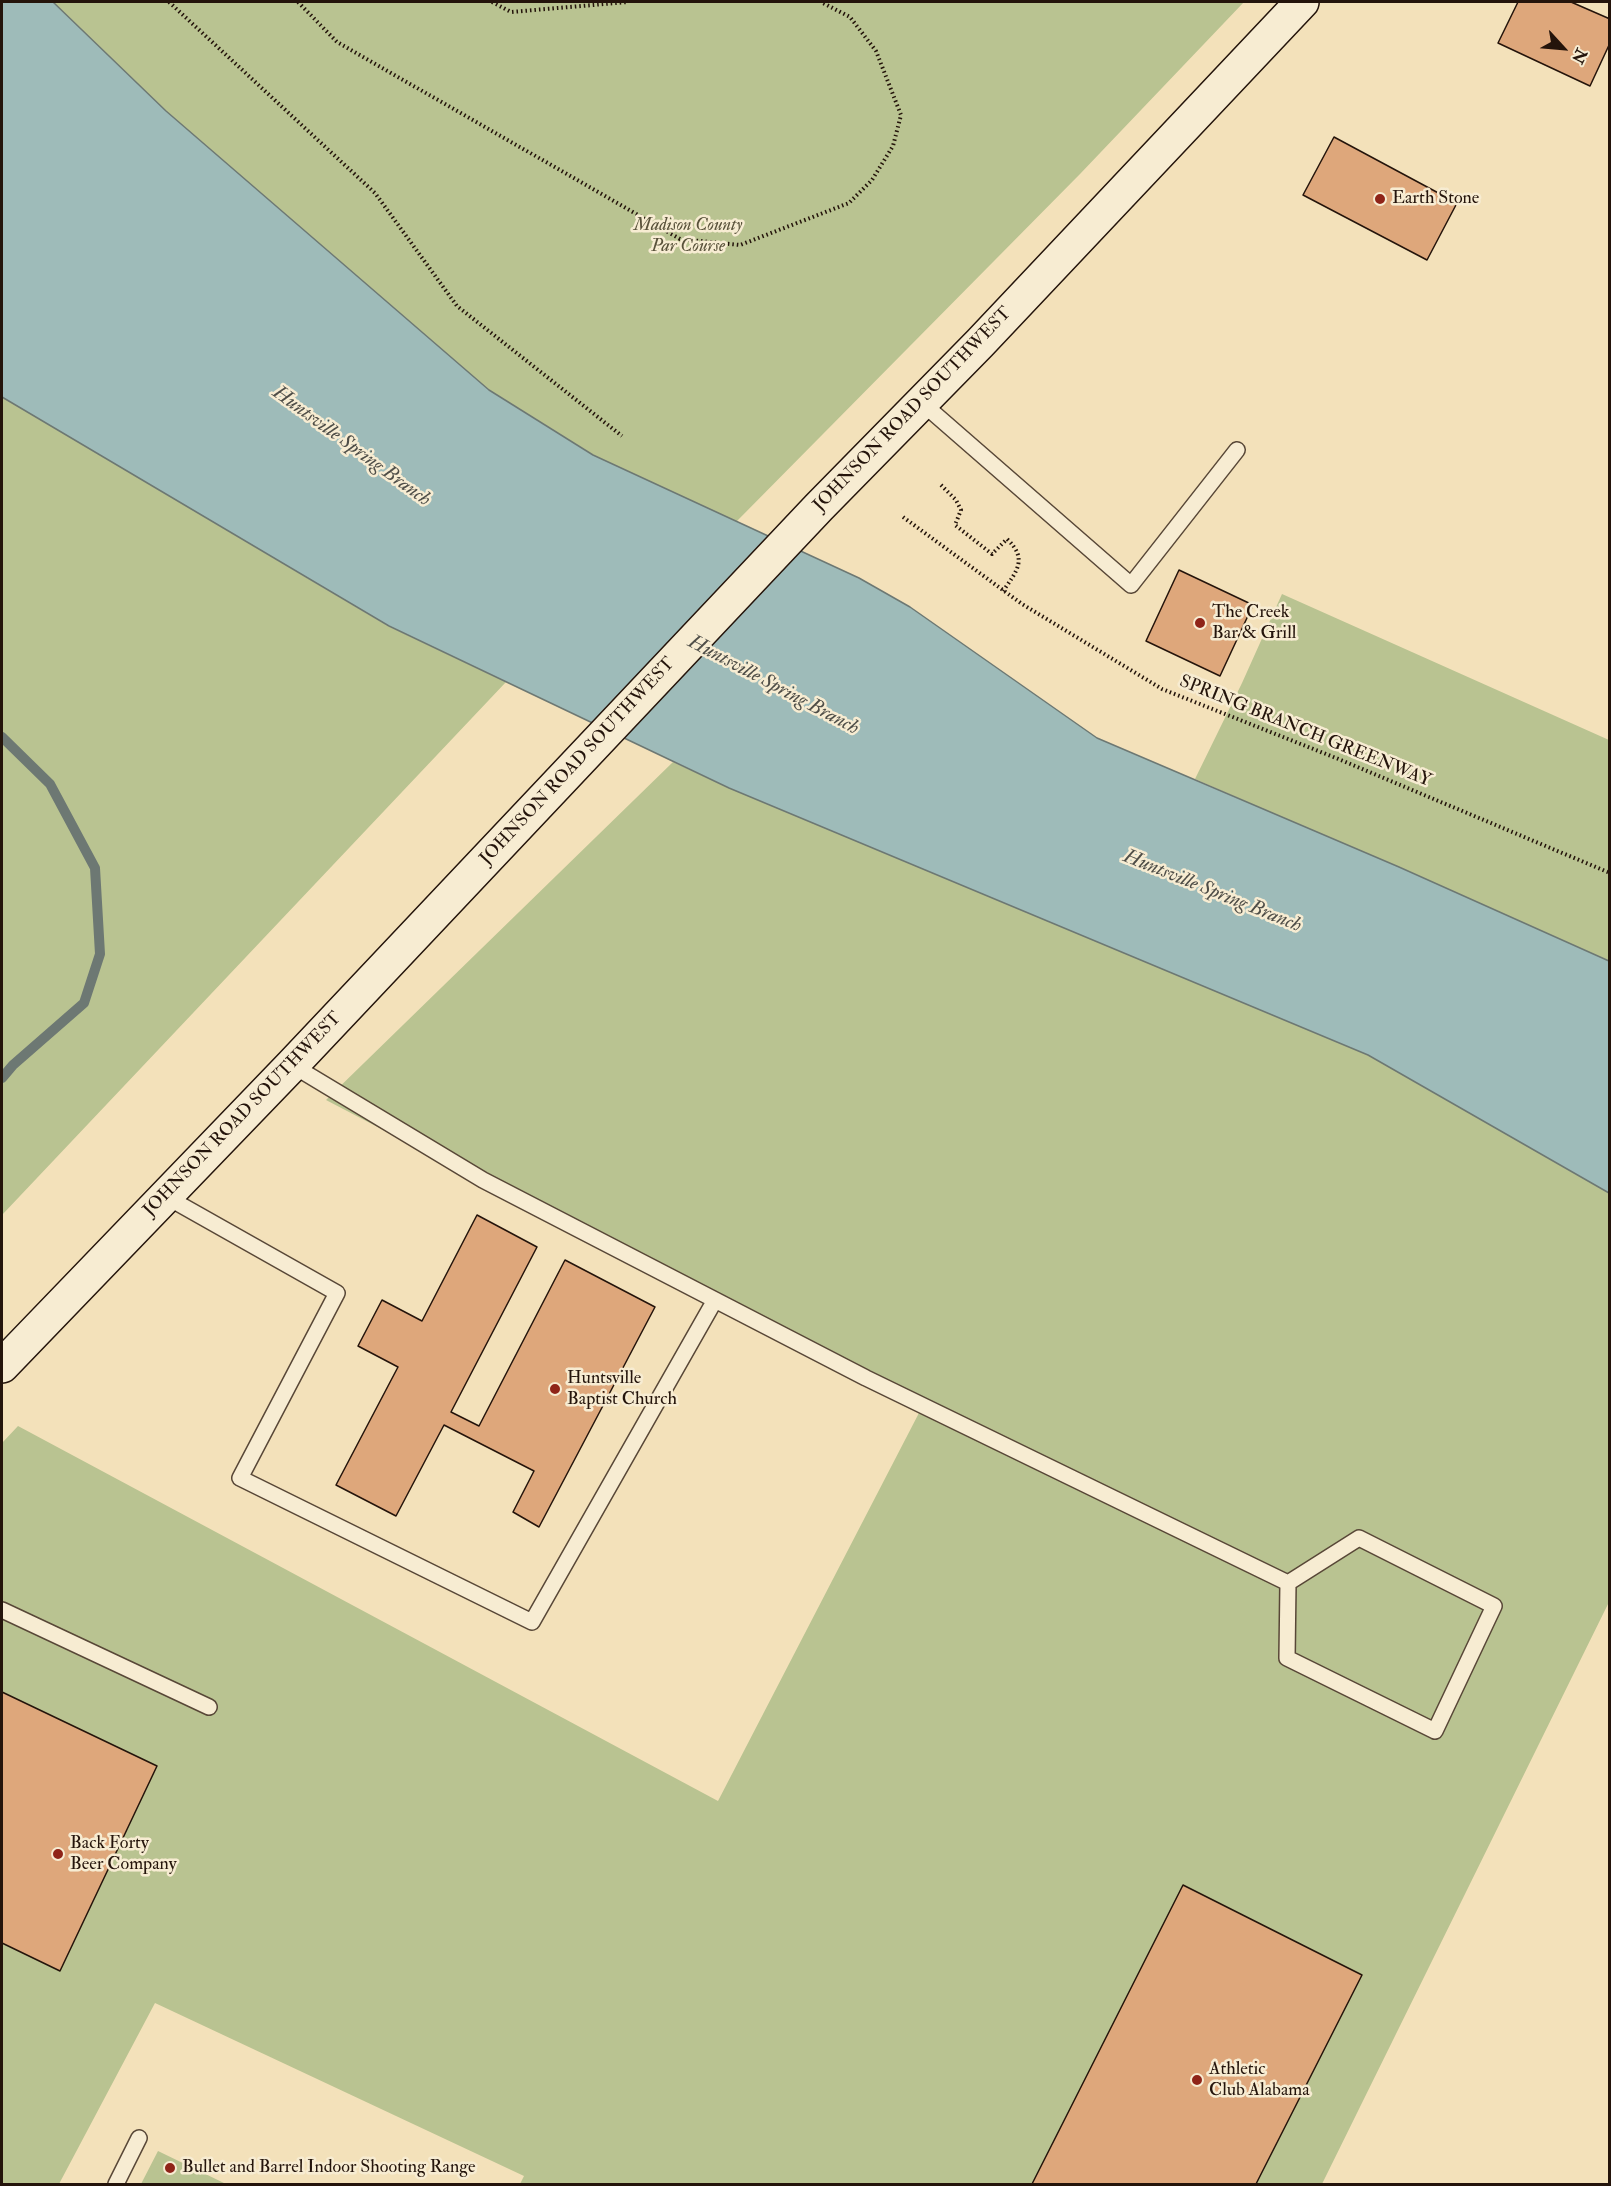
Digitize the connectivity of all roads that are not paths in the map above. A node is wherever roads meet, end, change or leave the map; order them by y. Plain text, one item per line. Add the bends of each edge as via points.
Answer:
1 (1302, 2) edge
2 (921, 402) junction
3 (1237, 450) dead end
4 (292, 1065) junction
5 (165, 1196) junction
6 (715, 1300) junction
7 (2, 1366) edge
8 (1288, 1583) junction
9 (2, 1610) edge
10 (209, 1707) dead end
11 (139, 2138) dead end
12 (116, 2184) edge

1 - 2 street, JOHNSON ROAD SOUTHWEST
2 - 3 lane via 1131,585
2 - 4 street, JOHNSON ROAD SOUTHWEST
4 - 5 street, JOHNSON ROAD SOUTHWEST
4 - 6 lane via 483,1180
5 - 6 lane via 337,1293 240,1478 532,1622
5 - 7 street, JOHNSON ROAD SOUTHWEST
6 - 8 lane via 866,1378
8 - 8 lane via 1359,1538 1494,1606 1436,1731 1287,1658
9 - 10 lane
11 - 12 lane

